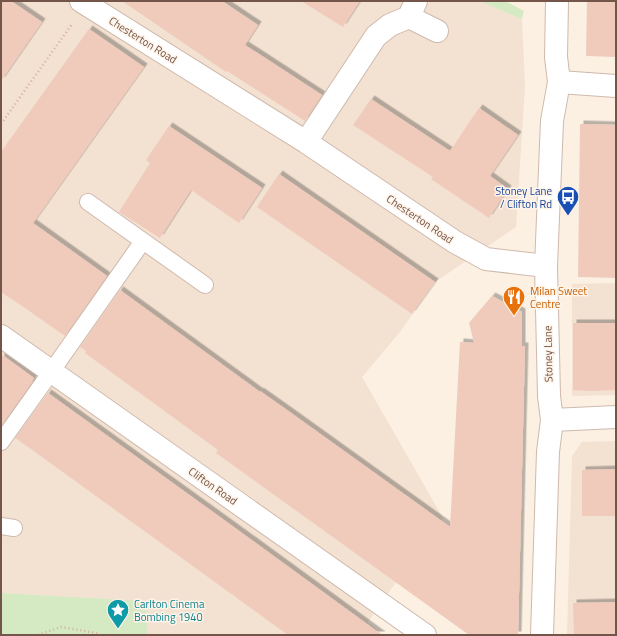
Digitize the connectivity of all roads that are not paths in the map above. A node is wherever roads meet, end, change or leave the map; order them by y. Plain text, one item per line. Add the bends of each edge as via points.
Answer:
1 (557, 1) edge
2 (84, 3) edge
3 (412, 9) edge
4 (436, 31) dead end
5 (558, 82) junction
6 (616, 86) edge
7 (306, 142) junction
8 (88, 202) dead end
9 (143, 241) junction
10 (546, 266) junction
11 (205, 285) dead end
12 (1, 336) edge
13 (52, 372) junction
14 (616, 417) edge
15 (552, 420) junction
16 (1, 442) edge
17 (425, 635) edge
18 (542, 635) edge

1 - 5 street, Stoney Lane
2 - 7 street, Chesterton Road
3 - 4 street
3 - 7 street via 376,36
5 - 6 street
5 - 10 street, Stoney Lane via 552,121
7 - 10 street, Chesterton Road via 455,242 486,258
8 - 9 lane
9 - 11 lane
9 - 13 lane
10 - 15 street, Stoney Lane via 549,396
12 - 13 street, Clifton Road
13 - 16 lane
13 - 17 street, Clifton Road
14 - 15 street
15 - 18 street, Stoney Lane via 548,452

